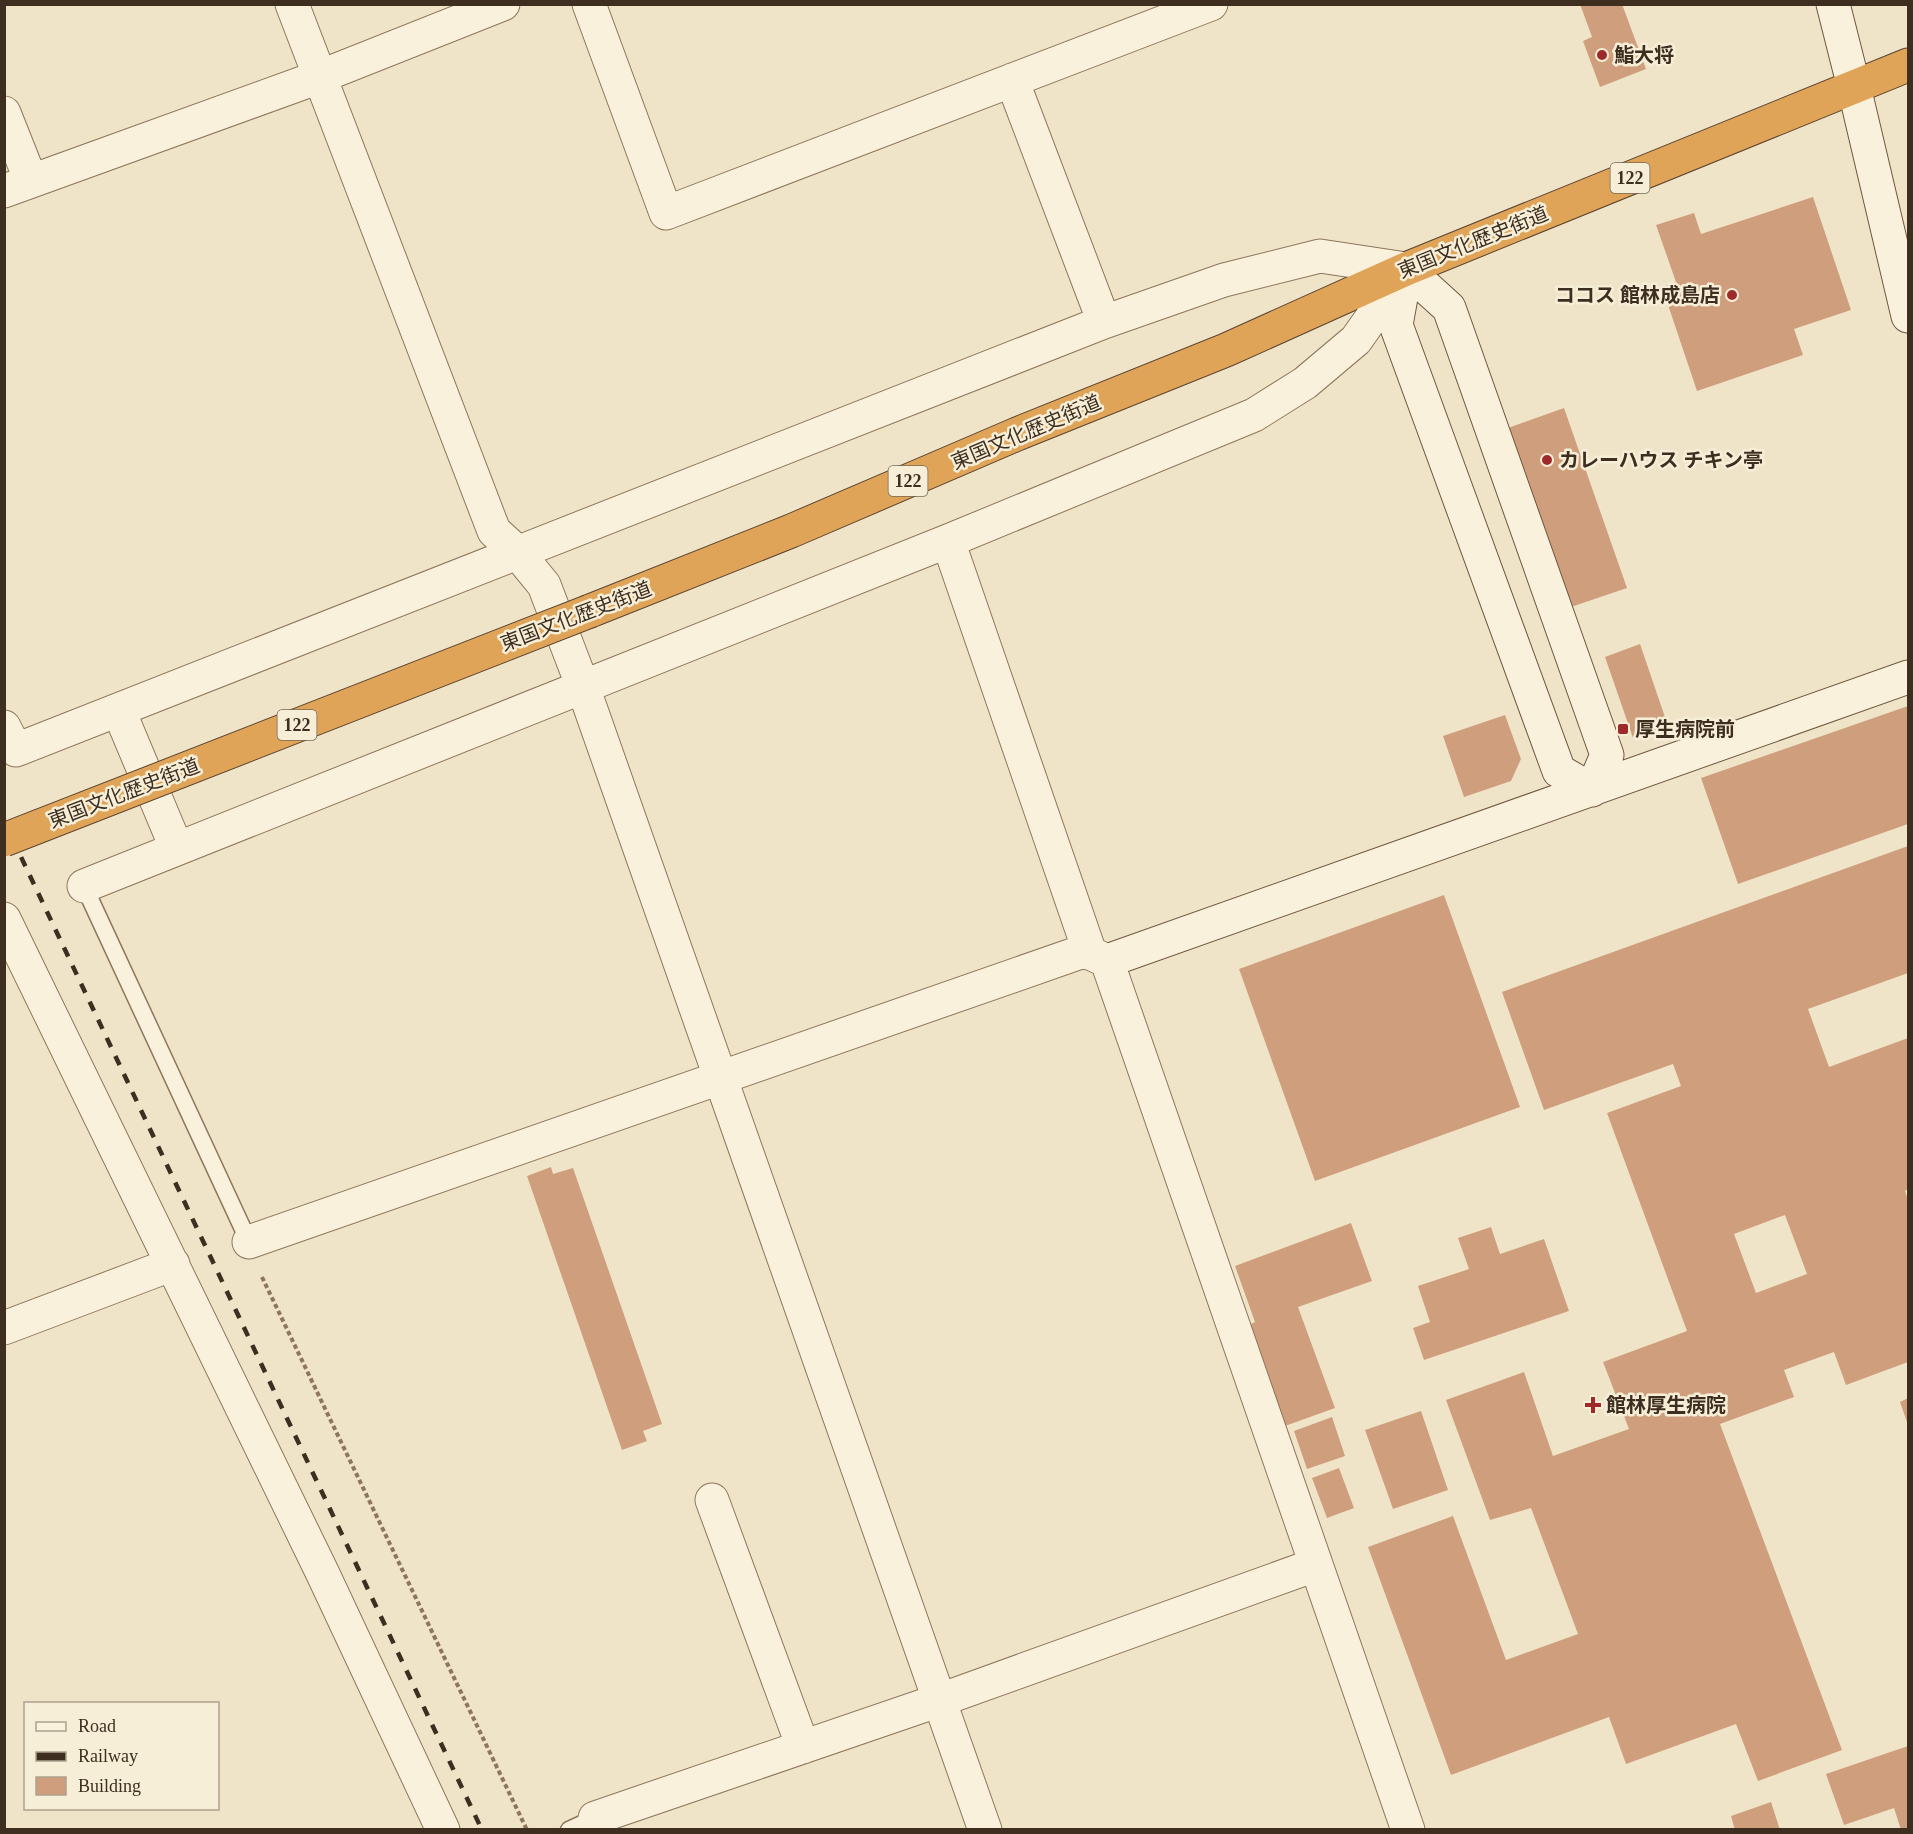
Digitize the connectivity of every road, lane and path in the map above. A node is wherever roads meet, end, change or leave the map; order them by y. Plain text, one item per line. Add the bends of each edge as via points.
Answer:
1 (292, 4) edge
2 (503, 4) edge
3 (589, 4) edge
4 (1211, 4) edge
5 (1833, 4) edge
6 (1908, 65) edge
7 (319, 77) junction
8 (1012, 80) junction
9 (1854, 87) junction
10 (4, 113) edge
11 (18, 186) edge
12 (1406, 268) junction
13 (1908, 316) edge
14 (1104, 322) junction
15 (948, 541) junction
16 (518, 552) junction
17 (1908, 677) edge
18 (583, 687) junction
19 (118, 711) junction
20 (4, 727) edge
21 (1592, 790) junction
22 (4, 840) edge
23 (176, 848) junction
24 (84, 886) joint
25 (4, 919) edge
26 (1098, 957) junction
27 (721, 1078) junction
28 (249, 1242) junction
29 (172, 1264) junction
30 (4, 1328) edge
31 (712, 1500) dead end
32 (1315, 1565) junction
33 (940, 1700) junction
34 (803, 1747) junction
35 (582, 1824) edge
36 (443, 1830) edge
37 (527, 1830) edge
38 (985, 1830) edge
39 (1408, 1830) edge

1 - 7 street
2 - 7 street
3 - 8 street via 666,213
4 - 8 street
5 - 9 street
6 - 9 highway, 東国文化歴史街道 / 122
7 - 11 street
7 - 16 street via 494,531
8 - 14 street
9 - 12 highway, 東国文化歴史街道 / 122
9 - 13 street
10 - 11 street
12 - 14 street via 1320,256 1224,280
12 - 15 street via 1356,340 1305,383 1254,415
12 - 21 street via 1396,325 1559,771
12 - 21 street via 1449,308 1607,755
12 - 22 highway, 東国文化歴史街道 / 122, bridge via 1226,350 791,531
14 - 16 street
15 - 18 street
15 - 26 street
16 - 18 street via 544,585
16 - 19 street
17 - 21 street
18 - 23 street
18 - 27 street
19 - 20 street via 16,750
19 - 23 street
21 - 26 street
23 - 24 street
24 - 28 lane
25 - 29 street
26 - 27 street via 1080,952
26 - 32 street
27 - 28 street
27 - 33 street
28 - 37 path via 263,1280
29 - 30 street
29 - 36 street
31 - 34 street
32 - 33 street
32 - 39 street
33 - 34 street
33 - 38 street
34 - 35 street

